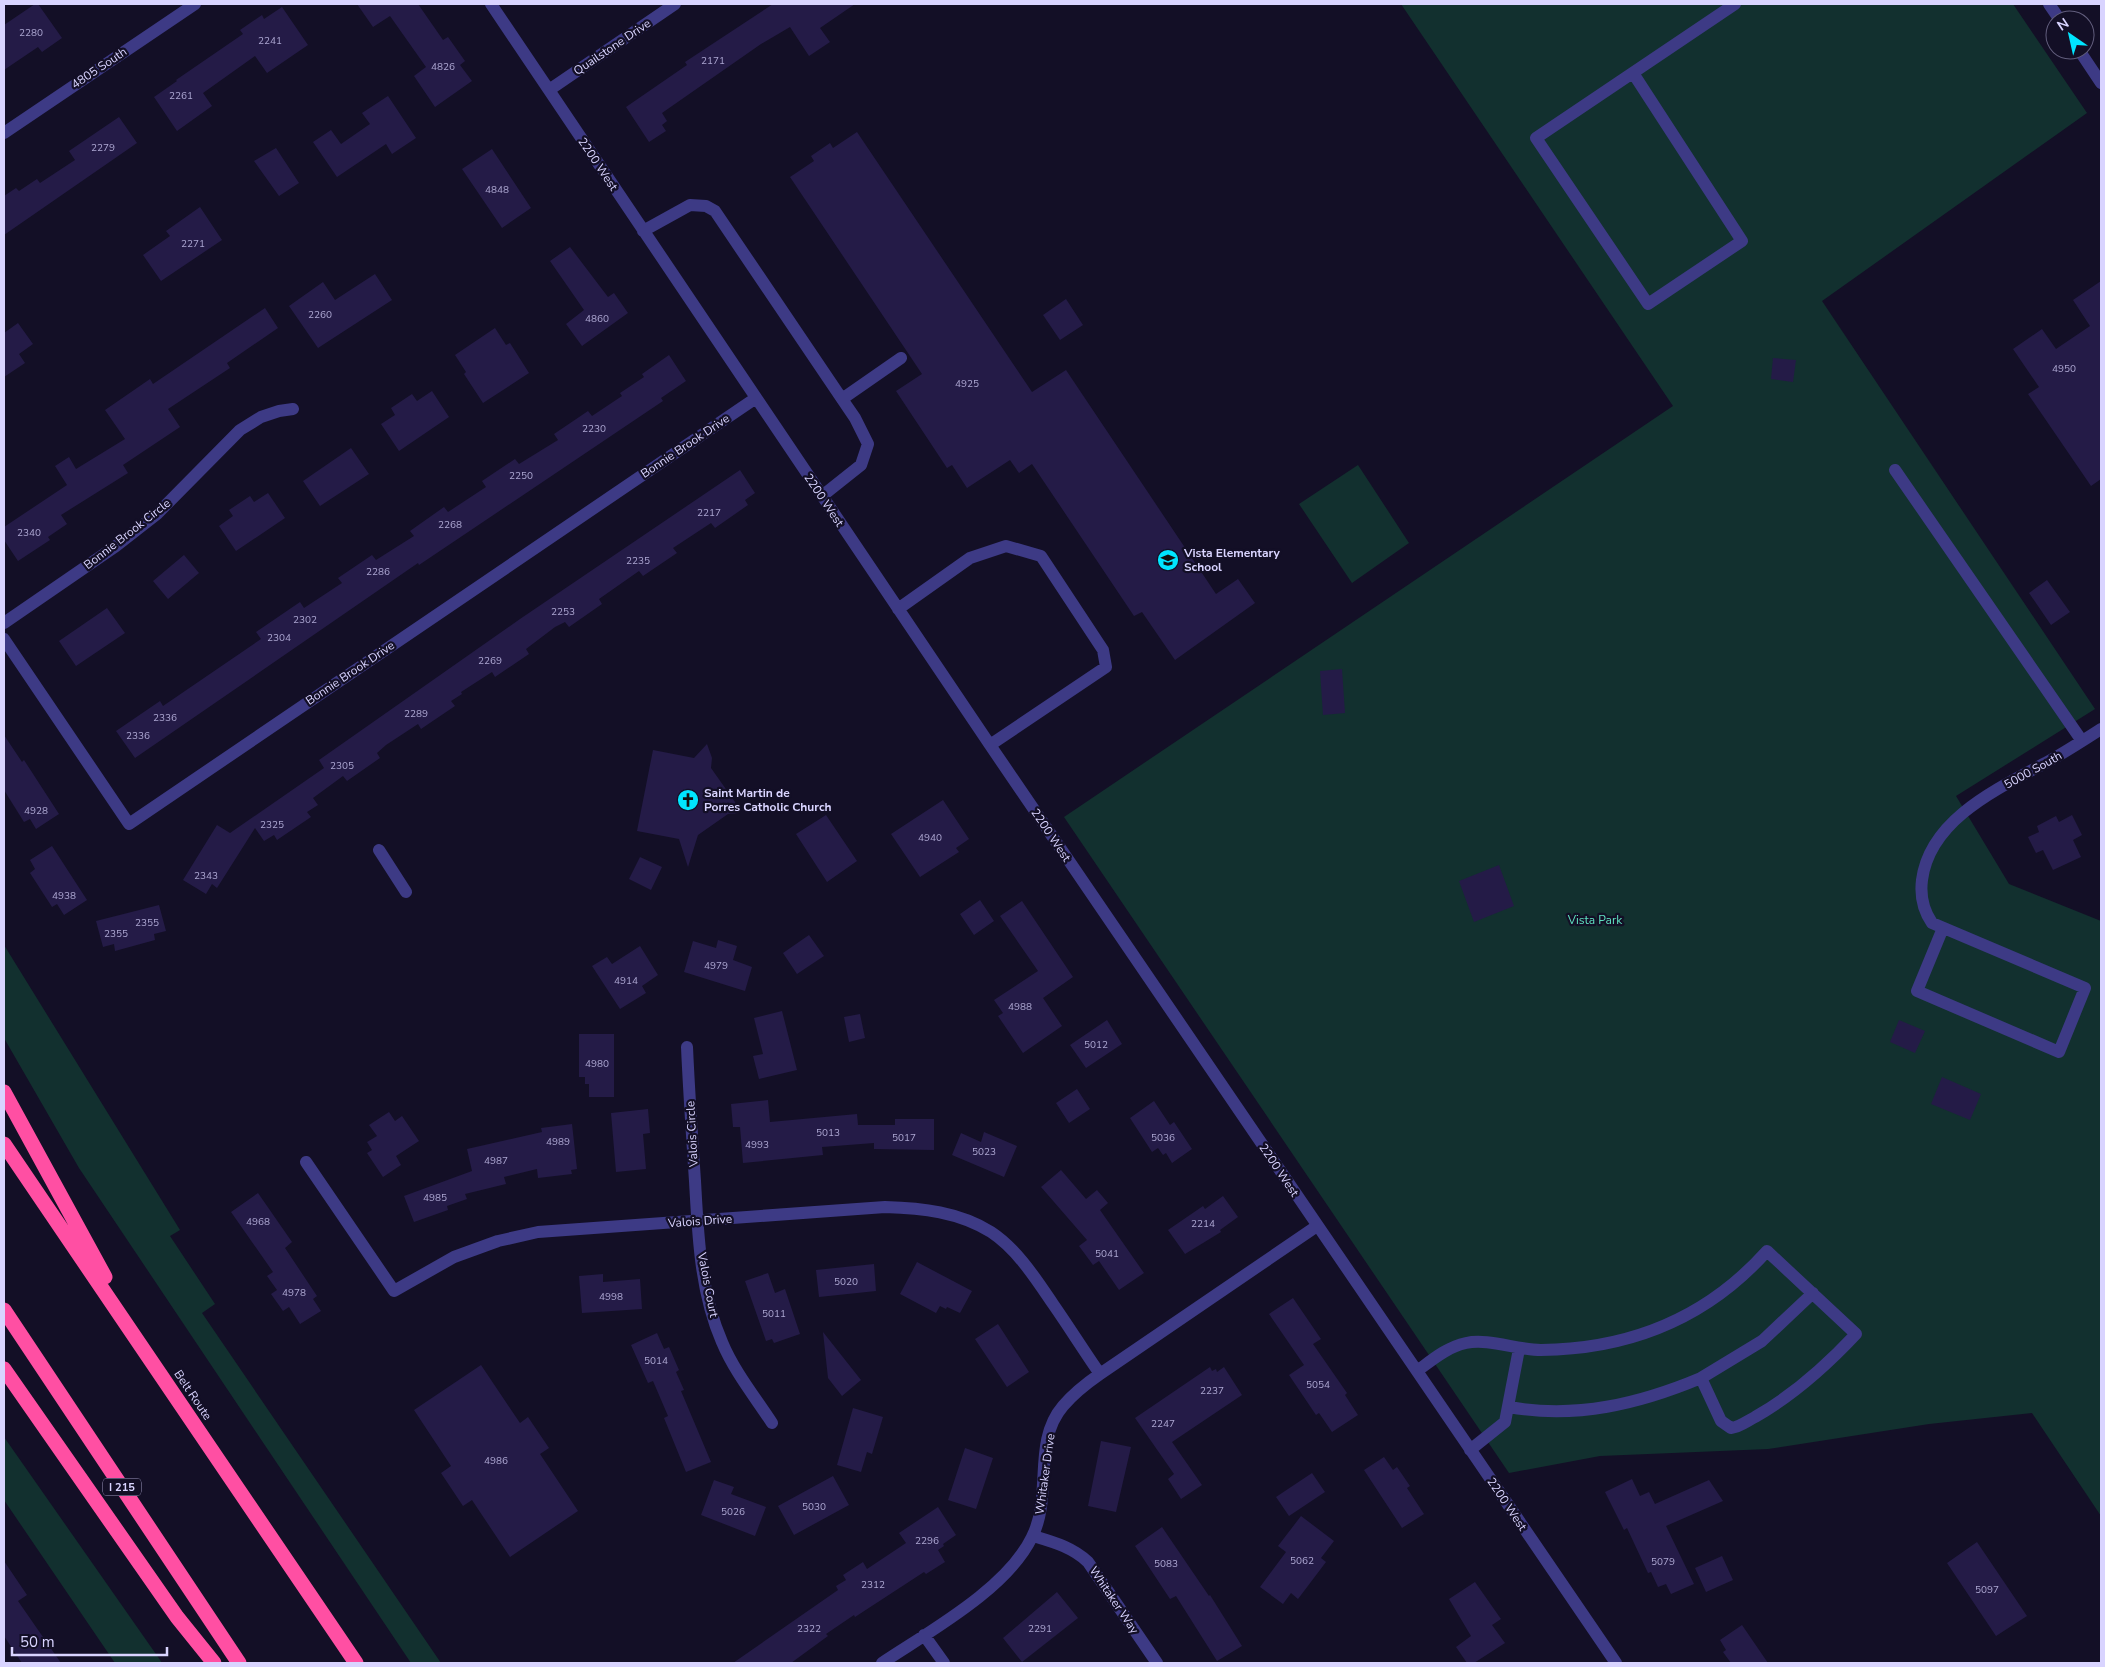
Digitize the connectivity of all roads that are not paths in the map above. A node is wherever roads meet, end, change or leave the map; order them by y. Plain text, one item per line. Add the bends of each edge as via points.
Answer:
1 (195, 4) edge
2 (491, 4) edge
3 (675, 4) edge
4 (1735, 4) edge
5 (2086, 60) edge
6 (1633, 73) junction
7 (2101, 83) edge
8 (549, 90) junction
9 (4, 133) edge
10 (643, 231) junction
11 (901, 358) dead end
12 (756, 398) junction
13 (842, 399) junction
14 (293, 409) dead end
15 (1896, 470) dead end
16 (822, 496) junction
17 (898, 609) junction
18 (4, 623) edge
19 (4, 639) edge
20 (2101, 729) edge
21 (2082, 741) junction
22 (990, 745) junction
23 (379, 850) dead end
24 (406, 892) dead end
25 (1943, 928) junction
26 (686, 1048) dead end
27 (4, 1092) edge
28 (4, 1144) edge
29 (306, 1162) dead end
30 (697, 1221) junction
31 (1317, 1226) junction
32 (1813, 1293) junction
33 (4, 1310) edge
34 (1519, 1349) junction
35 (146, 1353) junction
36 (4, 1369) edge
37 (1416, 1371) junction
38 (1100, 1374) junction
39 (1700, 1378) junction
40 (1509, 1407) junction
41 (772, 1423) dead end
42 (1470, 1450) junction
43 (1033, 1536) junction
44 (924, 1634) junction
45 (214, 1663) edge
46 (239, 1663) edge
47 (356, 1663) edge
48 (882, 1663) edge
49 (944, 1663) edge
50 (1158, 1663) edge
51 (1616, 1663) edge

1 - 9 street, 4805 South
2 - 8 street, 2200 West
3 - 8 street, Quailstone Drive
4 - 6 street
5 - 7 street
6 - 6 street via 1742,241 1648,304 1536,138
8 - 10 street, 2200 West
10 - 12 street, 2200 West
10 - 13 street via 690,205 706,206 715,212
11 - 13 street
12 - 16 street, 2200 West
12 - 19 street, Bonnie Brook Drive via 129,824
13 - 16 street via 868,444 861,465
14 - 18 street, Bonnie Brook Circle via 261,417 240,430 157,514
15 - 21 street
16 - 17 street, 2200 West
17 - 22 street, 2200 West
17 - 22 street via 970,558 1006,546 1041,556 1103,650 1106,667
20 - 21 street, 5000 South
21 - 25 street, 5000 South via 1999,788 1965,812 1940,836 1929,856 1921,887 1924,909 1932,923
22 - 31 street, 2200 West
23 - 24 street
25 - 25 street via 2085,988 2059,1052 1918,990
26 - 30 street, Valois Circle
27 - 35 highway
28 - 35 highway, Belt Route
29 - 30 street, Valois Drive via 394,1291 454,1257 506,1239 538,1232
30 - 38 street, Valois Drive via 884,1207 943,1212 968,1220 992,1232 1010,1248
30 - 41 street, Valois Court via 710,1310 739,1373
31 - 37 street, 2200 West
31 - 38 street, Whitaker Drive
32 - 34 street via 1768,1251 1721,1294 1666,1326 1607,1344 1574,1349
32 - 39 street via 1762,1341
32 - 39 street via 1856,1334 1812,1377 1787,1396 1731,1428 1721,1421
33 - 46 highway, I 215
34 - 37 street via 1486,1342 1466,1342 1445,1351
34 - 40 street
35 - 47 highway, Belt Route
36 - 45 highway via 178,1617
37 - 42 street, 2200 West
38 - 43 street, Whitaker Drive via 1068,1400 1053,1421 1045,1451 1042,1510
39 - 40 street via 1666,1393 1605,1408 1558,1412
40 - 42 street via 1505,1422
42 - 51 street, 2200 West
43 - 44 street, Whitaker Drive via 1024,1553 997,1582
43 - 50 street, Whitaker Way via 1067,1547 1088,1562
44 - 48 street, Whitaker Drive
44 - 49 street

